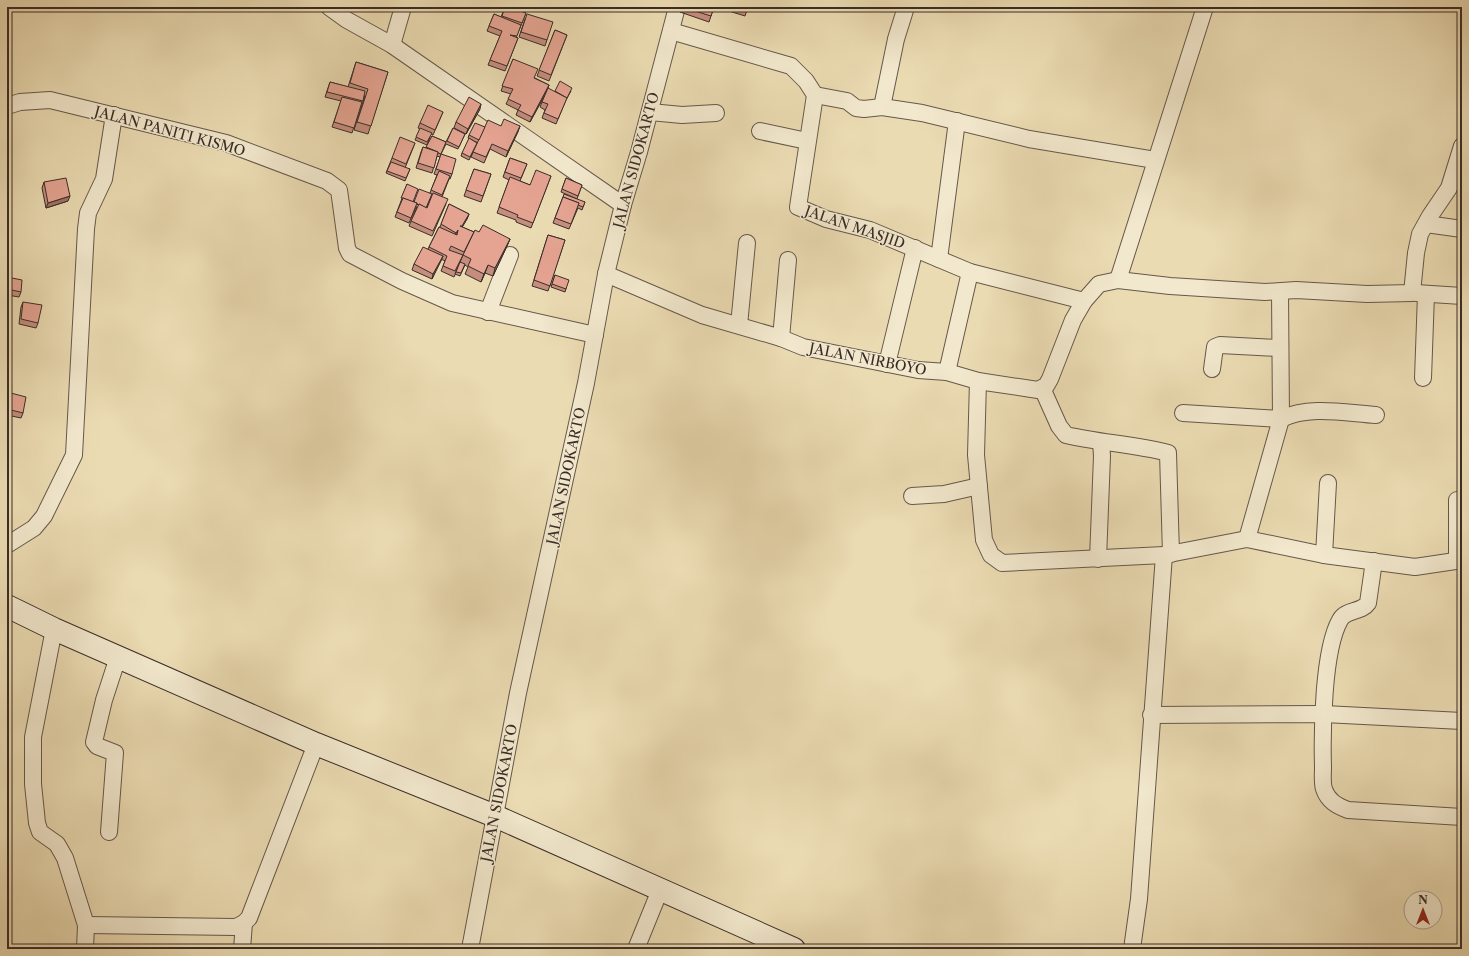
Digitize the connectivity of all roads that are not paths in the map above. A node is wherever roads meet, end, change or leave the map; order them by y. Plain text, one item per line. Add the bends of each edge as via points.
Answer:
1 (329, 7) edge
2 (403, 7) edge
3 (677, 7) edge
4 (906, 7) edge
5 (1205, 7) edge
6 (671, 31) junction
7 (392, 45) junction
8 (815, 95) junction
9 (14, 104) edge
10 (882, 107) junction
11 (650, 112) junction
12 (716, 113) dead end
13 (114, 116) junction
14 (957, 122) junction
15 (760, 131) dead end
16 (808, 141) junction
17 (1462, 146) edge
18 (1155, 160) junction
19 (623, 205) junction
20 (1426, 224) junction
21 (1462, 229) edge
22 (747, 243) dead end
23 (915, 248) junction
24 (510, 254) dead end
25 (939, 259) junction
26 (788, 260) dead end
27 (970, 272) junction
28 (606, 274) junction
29 (1118, 280) junction
30 (1280, 292) junction
31 (1419, 293) junction
32 (1462, 296) edge
33 (1084, 301) junction
34 (488, 312) junction
35 (739, 325) junction
36 (595, 335) junction
37 (781, 338) junction
38 (1279, 348) junction
39 (887, 364) junction
40 (1212, 369) dead end
41 (947, 372) junction
42 (1423, 378) dead end
43 (978, 381) junction
44 (1042, 388) junction
45 (1183, 413) dead end
46 (1376, 415) dead end
47 (1280, 419) junction
48 (1101, 442) junction
49 (1328, 483) dead end
50 (979, 486) junction
51 (912, 496) dead end
52 (1457, 500) dead end
53 (1247, 539) junction
54 (7, 545) edge
55 (1168, 554) junction
56 (1324, 555) junction
57 (1098, 559) junction
58 (1459, 560) edge
59 (1374, 561) junction
60 (7, 606) edge
61 (54, 629) junction
62 (118, 657) junction
63 (1324, 714) junction
64 (1151, 715) junction
65 (1462, 721) edge
66 (316, 744) junction
67 (495, 816) junction
68 (1462, 817) edge
69 (109, 832) dead end
70 (660, 890) junction
71 (244, 923) junction
72 (86, 925) junction
73 (85, 949) edge
74 (242, 949) edge
75 (470, 949) edge
76 (636, 949) edge
77 (794, 949) edge
78 (1132, 949) edge

1 - 7 street
2 - 7 street
3 - 6 street, JALAN SIDOKARTO
4 - 10 street via 896,39
5 - 18 street
6 - 8 street via 791,66 806,80
6 - 11 street, JALAN SIDOKARTO
7 - 19 street
8 - 10 street via 847,101 864,110
8 - 16 street, JALAN MASJID
9 - 13 street, JALAN PANITI KISMO via 50,100
10 - 14 street
11 - 12 street via 682,116
11 - 19 street, JALAN SIDOKARTO
13 - 34 street, JALAN PANITI KISMO via 226,144 327,181 339,190 350,254 452,303
13 - 54 street via 104,179 88,213 86,229 74,455 44,516 34,528
14 - 18 street via 1029,139
14 - 25 street
15 - 16 street
16 - 23 street, JALAN MASJID via 798,207 826,219 870,230
17 - 20 street via 1449,188
18 - 29 street
19 - 28 street, JALAN SIDOKARTO
20 - 21 street
20 - 31 street via 1420,234 1416,253
22 - 35 street
23 - 25 street, JALAN MASJID
23 - 39 street
24 - 34 street
25 - 27 street, JALAN MASJID
26 - 37 street
27 - 33 street, JALAN MASJID
27 - 41 street
28 - 35 street, JALAN NIRBOYO via 702,315
28 - 36 street, JALAN SIDOKARTO
29 - 30 street via 1211,289
29 - 33 street via 1099,284
30 - 31 street via 1296,290 1367,294
30 - 38 street
31 - 32 street
31 - 42 street
33 - 44 street via 1070,327 1050,379
34 - 36 street, JALAN PANITI KISMO
35 - 37 street, JALAN NIRBOYO
36 - 67 street, JALAN SIDOKARTO via 518,693
37 - 39 street, JALAN NIRBOYO via 803,347
38 - 40 street via 1220,344 1215,347
38 - 47 street
39 - 41 street, JALAN NIRBOYO
41 - 43 street, JALAN NIRBOYO
43 - 44 street, JALAN NIRBOYO via 1038,390
43 - 50 street via 976,455
44 - 48 street via 1059,426 1066,435
45 - 47 street
46 - 47 street via 1308,411 1290,414
47 - 53 street
48 - 55 street via 1142,446 1162,452
48 - 57 street
49 - 56 street
50 - 51 street via 944,494
50 - 57 street via 984,540 991,555 1002,564
52 - 58 street
53 - 55 street
53 - 56 street
55 - 57 street
55 - 64 street
56 - 59 street
58 - 59 street via 1415,567
59 - 63 street via 1368,604 1365,608 1343,616 1336,632 1330,651
60 - 61 main road
61 - 62 main road
61 - 72 street via 33,737 33,784 37,823 40,832 57,844 65,858
62 - 66 main road
62 - 69 street via 94,742 97,746 115,753
63 - 64 street
63 - 65 street
63 - 68 street via 1324,789 1334,804 1348,810
64 - 78 street via 1139,899
66 - 67 main road
66 - 71 street via 249,918
67 - 70 main road
67 - 75 street, JALAN SIDOKARTO
70 - 76 street
70 - 77 main road
71 - 72 street via 236,927
71 - 74 street
72 - 73 street

